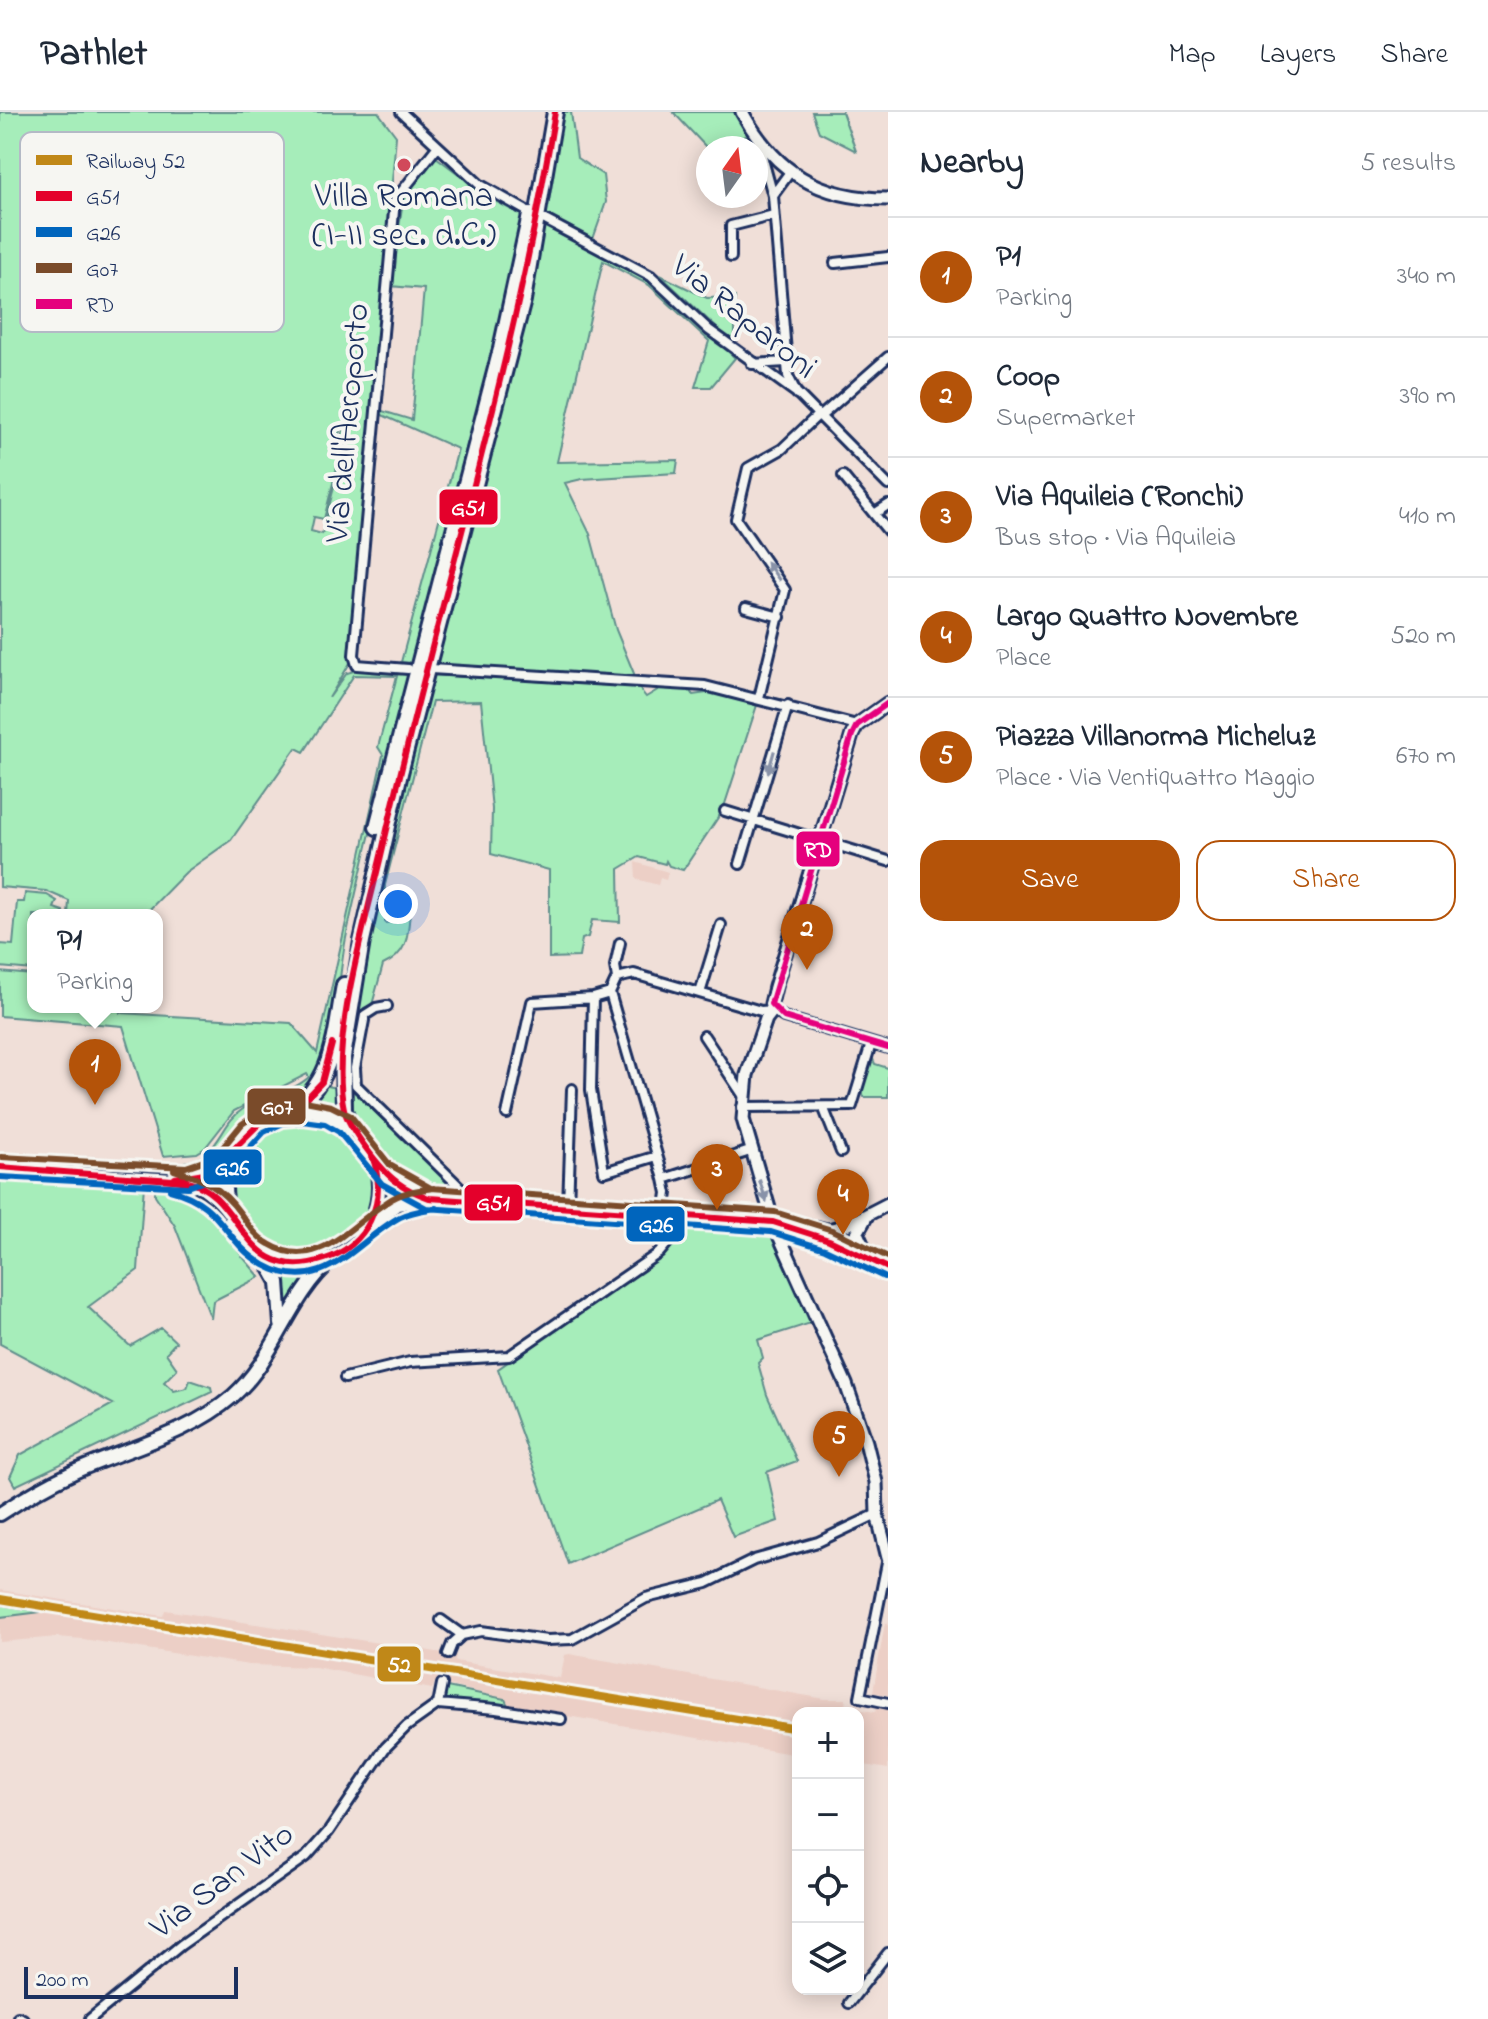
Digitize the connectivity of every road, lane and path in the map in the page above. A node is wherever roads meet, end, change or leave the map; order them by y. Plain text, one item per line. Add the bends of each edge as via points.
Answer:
1 (401, 112) edge
2 (546, 112) edge
3 (555, 112) edge
4 (742, 112) edge
5 (755, 136) edge
6 (437, 147) junction
7 (768, 150) edge
8 (786, 169) junction
9 (768, 174) edge
10 (771, 183) junction
11 (773, 196) junction
12 (888, 199) edge
13 (525, 210) dead end
14 (774, 215) junction
15 (545, 220) dead end
16 (731, 257) dead end
17 (888, 257) edge
18 (835, 263) dead end
19 (888, 357) edge
20 (752, 364) junction
21 (786, 365) junction
22 (770, 376) junction
23 (798, 394) junction
24 (820, 416) junction
25 (843, 476) dead end
26 (888, 485) edge
27 (888, 505) edge
28 (874, 514) junction
29 (888, 531) edge
30 (746, 608) dead end
31 (780, 617) junction
32 (408, 669) dead end
33 (431, 669) dead end
34 (759, 698) junction
35 (888, 703) edge
36 (788, 705) junction
37 (857, 725) junction
38 (725, 811) dead end
39 (754, 820) junction
40 (821, 840) junction
41 (888, 860) edge
42 (740, 864) dead end
43 (721, 925) dead end
44 (620, 943) dead end
45 (617, 978) junction
46 (610, 993) junction
47 (700, 993) junction
48 (593, 998) junction
49 (387, 1006) dead end
50 (773, 1010) junction
51 (704, 1036) dead end
52 (871, 1044) junction
53 (888, 1048) edge
54 (572, 1089) dead end
55 (743, 1101) junction
56 (824, 1109) junction
57 (289, 1111) junction
58 (507, 1114) dead end
59 (353, 1130) junction
60 (750, 1151) junction
61 (841, 1152) dead end
62 (232, 1154) junction
63 (657, 1156) junction
64 (375, 1163) junction
65 (0, 1167) edge
66 (160, 1178) junction
67 (664, 1179) junction
68 (429, 1198) junction
69 (462, 1200) junction
70 (888, 1204) edge
71 (568, 1207) junction
72 (228, 1208) junction
73 (670, 1214) junction
74 (866, 1217) junction
75 (773, 1222) junction
76 (369, 1225) junction
77 (794, 1227) junction
78 (831, 1230) junction
79 (864, 1248) junction
80 (261, 1252) junction
81 (338, 1255) junction
82 (888, 1266) edge
83 (278, 1336) junction
84 (345, 1378) dead end
85 (882, 1481) edge
86 (0, 1514) edge
87 (877, 1514) junction
88 (888, 1558) edge
89 (441, 1620) dead end
90 (462, 1635) junction
91 (448, 1654) dead end
92 (442, 1684) dead end
93 (888, 1703) edge
94 (438, 1704) junction
95 (561, 1719) dead end
96 (888, 1953) edge
97 (849, 2003) dead end
98 (92, 2019) edge

1 - 6 street
2 - 57 highway via 501,349 396,745 328,1068 313,1093
3 - 59 highway via 523,300 400,773 359,954 343,1057 344,1111
4 - 5 street
6 - 13 street via 479,184
6 - 32 street, Via dell'Aeroporto via 395,200 354,655 357,665 364,667
7 - 8 street
8 - 10 street
8 - 11 street
8 - 12 street via 835,192
9 - 10 street
10 - 11 street
11 - 14 street
14 - 16 street via 731,226
14 - 21 street
15 - 20 street, Via Raparoni via 651,276
17 - 18 street
19 - 24 street
20 - 21 street
20 - 22 street, Via Raparoni
21 - 22 street via 782,375
21 - 23 street
22 - 23 street, Via Raparoni
23 - 24 street, Via Raparoni
24 - 26 street, Via Raparoni
31 -> 24 street via 785,590 736,519 748,468 782,449
25 - 28 street
27 - 28 street
28 - 29 street
30 - 31 street
31 - 34 street
33 - 34 street via 705,686
34 - 36 street
35 - 37 street
36 - 37 street
36 -> 39 street
37 - 40 street
38 - 39 street
39 - 40 street
39 - 42 street
40 - 41 street
40 - 50 street via 775,987
43 - 47 street
44 - 45 street
45 - 46 street
45 - 47 street via 634,974
46 - 48 street
46 - 63 street
47 - 50 street
48 - 58 street via 532,1002
48 - 63 street via 591,1090 604,1172
49 - 69 street via 365,1015 356,1085 466,1193
50 - 52 street
50 - 55 street
51 - 55 street
52 - 53 street
52 - 56 street via 854,1105
54 - 71 street
55 - 56 street
55 - 60 street
56 - 61 street
57 - 59 main road via 319,1112
57 - 62 main road via 249,1130
59 - 64 main road
60 - 67 street
60 -> 75 street
62 - 66 main road via 210,1172
62 - 72 main road via 225,1176
63 - 67 street
64 - 68 main road via 395,1182
64 - 76 main road via 378,1193
65 - 66 main road
66 - 72 main road via 204,1188
67 - 73 street
68 - 69 main road
68 - 76 main road via 397,1204
69 - 71 main road
70 - 74 street
71 - 73 main road
72 - 80 main road via 240,1233
73 - 75 main road
73 - 84 street via 669,1241 659,1253 509,1356 410,1362
74 - 78 street
74 - 79 street via 857,1233
75 - 77 main road
75 - 78 main road
75 - 85 street via 846,1384
76 - 81 main road
77 - 78 street
77 - 82 main road
78 - 79 main road
79 - 82 main road
80 - 81 main road via 294,1263
80 - 83 main road via 278,1282
81 - 83 main road via 310,1280
83 - 86 main road via 242,1388 203,1418 75,1471
85 - 87 street
87 - 88 street
87 - 90 street via 707,1583 646,1598 572,1639 481,1631
88 - 93 street via 860,1697
89 - 90 street
90 - 91 street
92 - 94 street
94 - 95 street
94 - 98 street, Via San Vito via 385,1748 306,1857 181,1945
96 - 97 street

